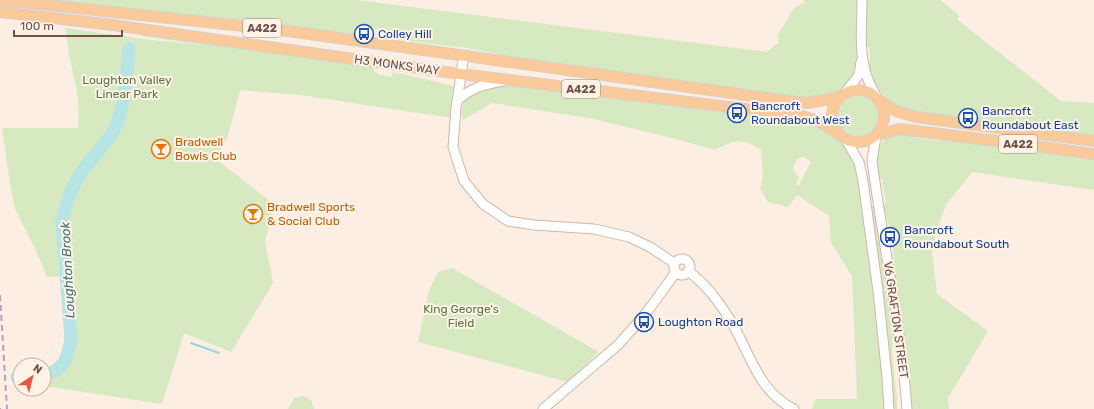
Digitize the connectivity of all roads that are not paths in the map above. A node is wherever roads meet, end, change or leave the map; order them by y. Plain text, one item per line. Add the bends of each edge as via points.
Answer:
1 (2, 0) edge
2 (862, 0) edge
3 (0, 12) edge
4 (862, 52) junction
5 (464, 55) junction
6 (460, 74) junction
7 (509, 80) junction
8 (842, 96) junction
9 (878, 98) junction
10 (457, 101) junction
11 (877, 135) junction
12 (843, 137) junction
13 (1094, 141) edge
14 (1094, 154) edge
15 (675, 268) junction
16 (688, 271) junction
17 (543, 409) edge
18 (794, 409) edge
19 (889, 409) edge
20 (907, 409) edge

1 - 5 main road, H3 MONKS WAY / A422 via 288,31
2 - 4 street
3 - 6 main road, H3 MONKS WAY / A422 via 154,30
4 - 8 street via 859,75
4 - 9 street via 868,81
5 - 6 street
5 - 8 main road, H3 MONKS WAY / A422 via 795,102
6 - 7 main road, H3 MONKS WAY / A422
6 - 10 street
7 - 10 street via 477,87
7 - 12 main road, H3 MONKS WAY / A422 via 795,115 817,120
8 - 9 main road, A422 via 849,91 863,90
8 - 12 main road via 835,104 832,116 835,128
9 - 11 main road via 884,108 885,118 883,127
9 - 13 main road, A422 via 896,111 916,117
10 - 15 street via 453,147 464,181 483,204 508,221 594,229 629,237 650,247
11 - 12 main road, A422 via 862,142 854,142
11 - 14 main road, A422 via 900,129
11 - 20 street, V6 GRAFTON STREET via 872,161 899,333
12 - 19 street, V6 GRAFTON STREET via 859,162 863,181
15 - 16 street via 681,274
15 - 16 street via 678,260 686,260 690,266
15 - 17 street via 647,312 618,345
16 - 18 street via 710,292 730,320 760,378 770,391

